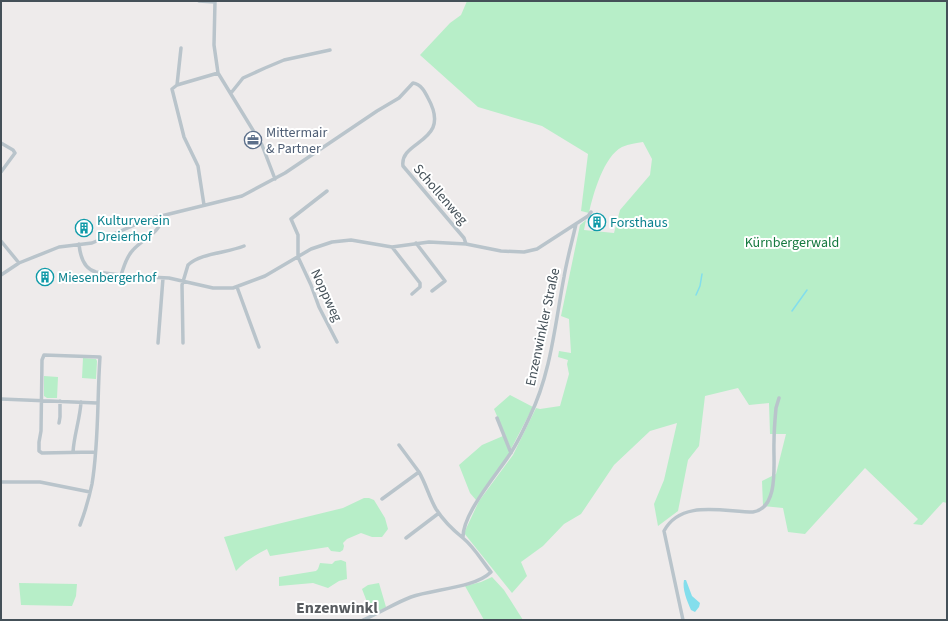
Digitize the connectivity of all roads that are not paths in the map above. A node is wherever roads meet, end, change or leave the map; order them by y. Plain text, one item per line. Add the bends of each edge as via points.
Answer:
1 (199, 1) edge
2 (215, 2) edge
3 (181, 48) dead end
4 (330, 50) dead end
5 (218, 73) junction
6 (178, 85) junction
7 (231, 93) junction
8 (1, 144) edge
9 (1, 172) edge
10 (275, 179) junction
11 (327, 191) dead end
12 (204, 205) junction
13 (592, 212) dead end
14 (162, 216) junction
15 (576, 224) junction
16 (1, 241) edge
17 (416, 243) junction
18 (78, 244) junction
19 (466, 244) junction
20 (244, 246) dead end
21 (392, 247) junction
22 (298, 257) junction
23 (19, 263) junction
24 (1, 275) edge
25 (121, 276) junction
26 (163, 278) junction
27 (183, 280) junction
28 (237, 287) junction
29 (432, 291) dead end
30 (412, 294) dead end
31 (337, 342) dead end
32 (158, 343) dead end
33 (183, 343) dead end
34 (259, 348) dead end
35 (1, 398) edge
36 (779, 398) dead end
37 (42, 400) junction
38 (60, 401) junction
39 (81, 402) junction
40 (97, 403) junction
41 (497, 418) dead end
42 (59, 423) dead end
43 (399, 445) dead end
44 (73, 452) junction
45 (95, 452) junction
46 (511, 453) junction
47 (419, 472) junction
48 (1, 482) edge
49 (90, 492) junction
50 (382, 499) dead end
51 (439, 513) junction
52 (80, 526) dead end
53 (406, 538) dead end
54 (463, 538) junction
55 (363, 620) edge
56 (683, 620) edge

1 - 2 street
2 - 5 street via 214,45
3 - 6 street
4 - 7 street via 284,60 265,68 243,78
5 - 6 street
5 - 7 street
6 - 12 street via 172,89 184,137 198,166
7 - 10 street via 262,145
8 - 9 street via 15,153
10 - 12 street via 242,196
10 - 19 street, Schollenweg via 399,98 414,83 419,85 428,97 435,121 425,138 404,156 403,166 464,238
11 - 22 street via 291,218 298,235
12 - 14 street
13 - 15 street
14 - 18 street via 138,223 99,241
14 - 25 street via 157,230 130,254
15 - 19 street via 537,249 524,252 501,251
15 - 46 street, Enzenwinkler Straße via 546,373 531,415
16 - 23 street
17 - 19 street
17 - 21 street
17 - 29 street via 445,281
18 - 23 street via 59,247
18 - 25 street via 88,269
20 - 27 street via 190,262
21 - 22 street via 345,240 326,243
21 - 30 street via 420,283
22 - 28 street via 266,276
22 - 31 street, Noppweg
23 - 24 street
25 - 26 street
26 - 27 street
26 - 32 street
27 - 28 street via 213,288
27 - 33 street
28 - 34 street
35 - 37 street
36 - 56 street via 776,408 773,488 765,506 752,512 713,510 680,514 664,531
37 - 38 street
37 - 40 street via 42,360 46,354 100,357
37 - 44 street via 39,451
38 - 39 street
38 - 42 street
39 - 40 street
39 - 44 street
40 - 45 street
41 - 46 street
43 - 47 street
44 - 45 street
45 - 49 street
46 - 54 street, Enzenwinkler Straße via 477,501 464,528
47 - 50 street
47 - 51 street
48 - 49 street via 40,482
49 - 52 street
51 - 53 street
51 - 54 street
54 - 55 street via 491,572 487,576 474,582 410,598

